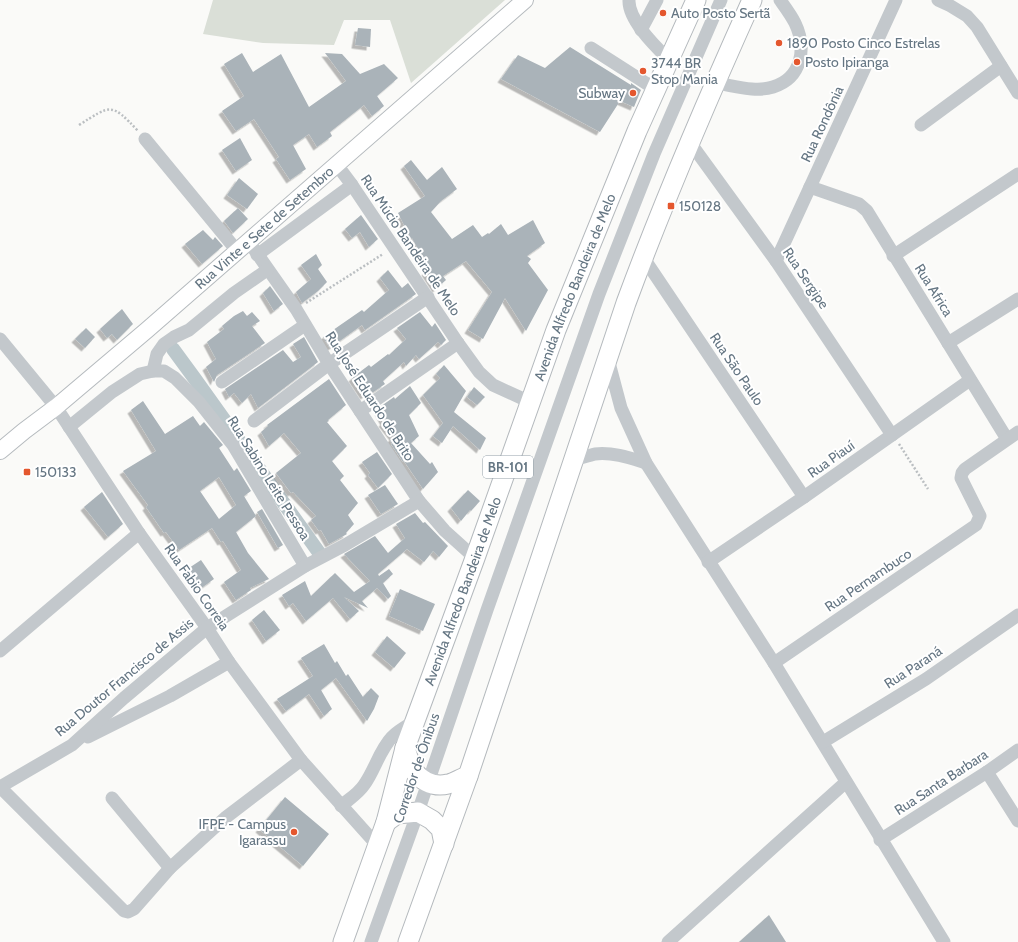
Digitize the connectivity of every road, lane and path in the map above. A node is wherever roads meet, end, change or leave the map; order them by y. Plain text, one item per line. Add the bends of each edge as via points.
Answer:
1 (525, 0) edge
2 (629, 0) edge
3 (657, 0) edge
4 (696, 0) edge
5 (721, 0) edge
6 (752, 0) edge
7 (780, 0) edge
8 (896, 0) edge
9 (938, 0) edge
10 (641, 30) junction
11 (591, 48) dead end
12 (669, 60) junction
13 (1001, 66) junction
14 (715, 83) junction
15 (655, 90) junction
16 (1018, 93) edge
17 (79, 125) dead end
18 (921, 125) dead end
19 (145, 139) joint
20 (689, 141) junction
21 (337, 165) junction
22 (1018, 174) edge
23 (352, 185) junction
24 (810, 187) junction
25 (394, 248) junction
26 (248, 250) junction
27 (893, 256) junction
28 (643, 257) junction
29 (776, 261) junction
30 (267, 270) junction
31 (428, 297) junction
32 (1018, 299) edge
33 (296, 309) junction
34 (306, 325) junction
35 (0, 338) edge
36 (458, 343) junction
37 (948, 343) junction
38 (608, 358) junction
39 (329, 364) junction
40 (152, 371) junction
41 (970, 380) junction
42 (222, 382) dead end
43 (530, 402) junction
44 (56, 407) junction
45 (360, 411) junction
46 (254, 420) dead end
47 (69, 427) junction
48 (892, 434) junction
49 (1013, 435) edge
50 (0, 451) edge
51 (573, 460) junction
52 (646, 463) junction
53 (928, 489) dead end
54 (804, 497) junction
55 (419, 501) junction
56 (139, 533) junction
57 (475, 558) junction
58 (708, 562) junction
59 (305, 566) junction
60 (1018, 615) edge
61 (207, 628) junction
62 (0, 651) edge
63 (229, 662) junction
64 (774, 663) junction
65 (415, 721) junction
66 (823, 742) junction
67 (72, 745) junction
68 (405, 748) junction
69 (1018, 750) edge
70 (301, 760) junction
71 (987, 772) junction
72 (468, 776) junction
73 (846, 782) junction
74 (428, 783) junction
75 (0, 787) edge
76 (112, 798) dead end
77 (341, 806) junction
78 (418, 812) junction
79 (1018, 821) edge
80 (386, 822) junction
81 (880, 840) junction
82 (444, 844) junction
83 (377, 846) junction
84 (170, 868) junction
85 (343, 942) edge
86 (371, 942) edge
87 (408, 942) edge
88 (668, 942) edge
89 (944, 942) edge

1 - 21 main road, Rua Vinte e Sete de Setembro
2 - 10 street via 629,6
3 - 10 street
4 - 12 highway, Avenida Alfredo Bandeira de Melo / BR-101
5 - 74 street, Corredor de Ônibus via 654,154 599,294
6 - 14 highway
7 - 14 street via 795,23 801,40 798,66 792,75 784,82 765,88 754,89
8 - 24 street, Rua Rondônia
9 - 13 street via 967,16 977,27
10 - 12 street
11 - 15 street
12 - 15 highway, Avenida Alfredo Bandeira de Melo / BR-101
13 - 16 street
13 - 18 street
14 - 20 highway
15 - 43 highway, Avenida Alfredo Bandeira de Melo / BR-101 via 574,284
17 - 19 path via 102,110 112,109 122,114
19 - 26 street, Rua José Eduardo de Brito
20 - 28 highway
20 - 29 street, Rua Sergipe
21 - 23 street, Rua Múcio Bandeira de Melo
21 - 26 main road, Rua Vinte e Sete de Setembro
22 - 27 street
23 - 25 street, Rua Múcio Bandeira de Melo
23 - 26 street
24 - 27 street, Rua Africa via 863,207
24 - 29 street, Rua Rondônia
25 - 31 street, Rua Múcio Bandeira de Melo
25 - 33 path
26 - 30 street, Rua José Eduardo de Brito
26 - 44 main road, Rua Vinte e Sete de Setembro via 159,319
27 - 37 street, Rua Africa
28 - 38 highway
28 - 54 street, Rua São Paulo
29 - 48 street, Rua Sergipe
30 - 33 street, Rua José Eduardo de Brito
30 - 40 street via 189,330 164,344 157,354
31 - 36 street, Rua Múcio Bandeira de Melo
31 - 39 street
32 - 37 street
33 - 34 street, Rua José Eduardo de Brito
34 - 39 street, Rua José Eduardo de Brito
34 - 42 street
35 - 44 street, Rua Fabio Correia
36 - 43 street, Rua Múcio Bandeira de Melo via 479,372 493,385
36 - 45 street
37 - 41 street, Rua Africa
38 - 51 highway
38 - 52 street via 621,408
39 - 45 street, Rua José Eduardo de Brito
39 - 46 street
40 - 47 street via 140,374 112,392
40 - 59 street, Rua Sabino Leite Pessoa via 164,371 174,378 214,419 233,445
41 - 48 street, Rua Piauí
41 - 49 street, Rua Africa
43 - 57 highway, Avenida Alfredo Bandeira de Melo / BR-101
44 - 47 street, Rua Fabio Correia
44 - 50 main road, Rua Vinte e Sete de Setembro
45 - 55 street, Rua José Eduardo de Brito
47 - 56 street, Rua Fabio Correia
48 - 53 path
48 - 54 street, Rua Piauí
49 - 64 street, Rua Pernambuco via 964,469 962,473 961,478 980,516 976,525
51 - 52 street via 607,454
51 - 72 highway
52 - 58 street
54 - 58 street, Rua Piauí
55 - 57 street, Rua José Eduardo de Brito via 445,531
55 - 59 street, Rua Doutor Francisco de Assis
56 - 61 street, Rua Fabio Correia
56 - 62 street
57 - 65 highway, Avenida Alfredo Bandeira de Melo / BR-101
58 - 64 street
59 - 61 street, Rua Doutor Francisco de Assis
60 - 66 street, Rua Paraná via 926,680
61 - 63 street, Rua Fabio Correia
61 - 67 street, Rua Doutor Francisco de Assis
63 - 67 street via 170,696
63 - 70 street, Rua Fabio Correia
64 - 66 street
65 - 68 highway, Avenida Alfredo Bandeira de Melo / BR-101
65 - 77 street via 392,737 364,785
66 - 73 street
67 - 75 street, Rua Doutor Francisco de Assis
68 - 74 highway via 412,767
68 - 80 highway, Avenida Alfredo Bandeira de Melo / BR-101
69 - 71 street, Rua Santa Barbara
70 - 77 street, Rua Fabio Correia
70 - 84 street via 225,818
71 - 79 street
71 - 81 street, Rua Santa Barbara
72 - 74 highway via 438,786
72 - 82 highway
73 - 81 street
73 - 88 street
74 - 78 street, Corredor de Ônibus
75 - 84 street via 124,911 134,909
76 - 84 street
77 - 83 street, Rua Fabio Correia
78 - 80 highway via 397,814
78 - 82 highway via 441,829
78 - 86 street, Corredor de Ônibus
80 - 83 highway, Avenida Alfredo Bandeira de Melo / BR-101
81 - 89 street
82 - 87 highway
83 - 85 highway, Avenida Alfredo Bandeira de Melo / BR-101

